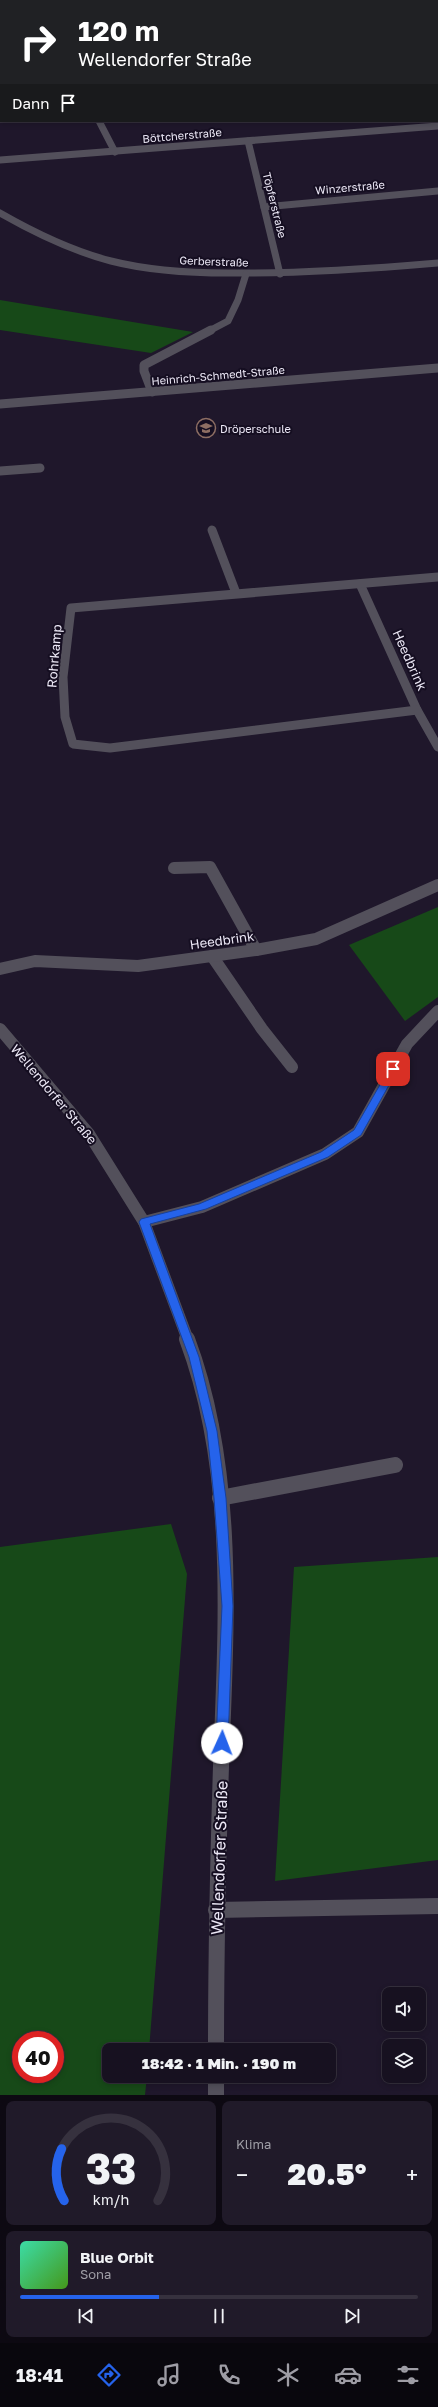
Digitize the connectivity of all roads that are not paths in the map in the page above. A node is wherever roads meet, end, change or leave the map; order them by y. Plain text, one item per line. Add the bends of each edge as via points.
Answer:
1 (100, 122) edge
2 (438, 126) edge
3 (248, 141) junction
4 (115, 152) junction
5 (0, 160) edge
6 (438, 191) edge
7 (264, 207) junction
8 (0, 212) edge
9 (438, 263) edge
10 (246, 274) junction
11 (280, 274) junction
12 (438, 368) edge
13 (152, 392) junction
14 (0, 404) edge
15 (40, 468) dead end
16 (0, 471) edge
17 (212, 530) dead end
18 (438, 576) edge
19 (360, 584) junction
20 (236, 593) junction
21 (417, 710) junction
22 (438, 747) edge
23 (174, 868) dead end
24 (438, 885) edge
25 (256, 950) junction
26 (212, 956) junction
27 (0, 969) edge
28 (438, 1011) edge
29 (0, 1029) edge
30 (292, 1067) dead end
31 (144, 1222) junction
32 (394, 1466) dead end
33 (220, 1498) junction
34 (438, 1906) edge
35 (216, 1910) junction
36 (216, 2043) edge
37 (216, 2083) edge
38 (216, 2095) edge

1 - 4 street
2 - 3 street, Böttcherstraße
3 - 4 street, Böttcherstraße
3 - 7 street, Töpferstraße
4 - 5 street, Böttcherstraße
6 - 7 street, Winzerstraße
7 - 11 street, Töpferstraße
8 - 10 street, Gerberstraße via 43,236 100,258 158,270
9 - 11 street, Gerberstraße
10 - 11 street, Gerberstraße
10 - 13 street via 228,321 144,365
12 - 13 street, Heinrich-Schmedt-Straße
13 - 14 street, Heinrich-Schmedt-Straße
15 - 16 street
17 - 20 street
18 - 19 street, Rohrkamp
19 - 20 street, Rohrkamp
19 - 21 street, Heedbrink
20 - 21 street, Rohrkamp via 71,608 63,677 65,717 73,744 110,748
21 - 22 street, Heedbrink
23 - 25 street via 210,867
24 - 25 street, Heedbrink via 316,938
25 - 26 street, Heedbrink
26 - 27 street, Heedbrink via 138,966 35,961
26 - 30 street via 262,1030
28 - 31 street via 407,1044 358,1132 325,1154 202,1207
29 - 31 street, Wellendorfer Straße via 90,1134
31 - 33 street, Wellendorfer Straße via 194,1357 212,1431
32 - 33 street
33 - 35 street, Wellendorfer Straße via 227,1606
34 - 35 street
35 - 36 street, Wellendorfer Straße
37 - 38 street

